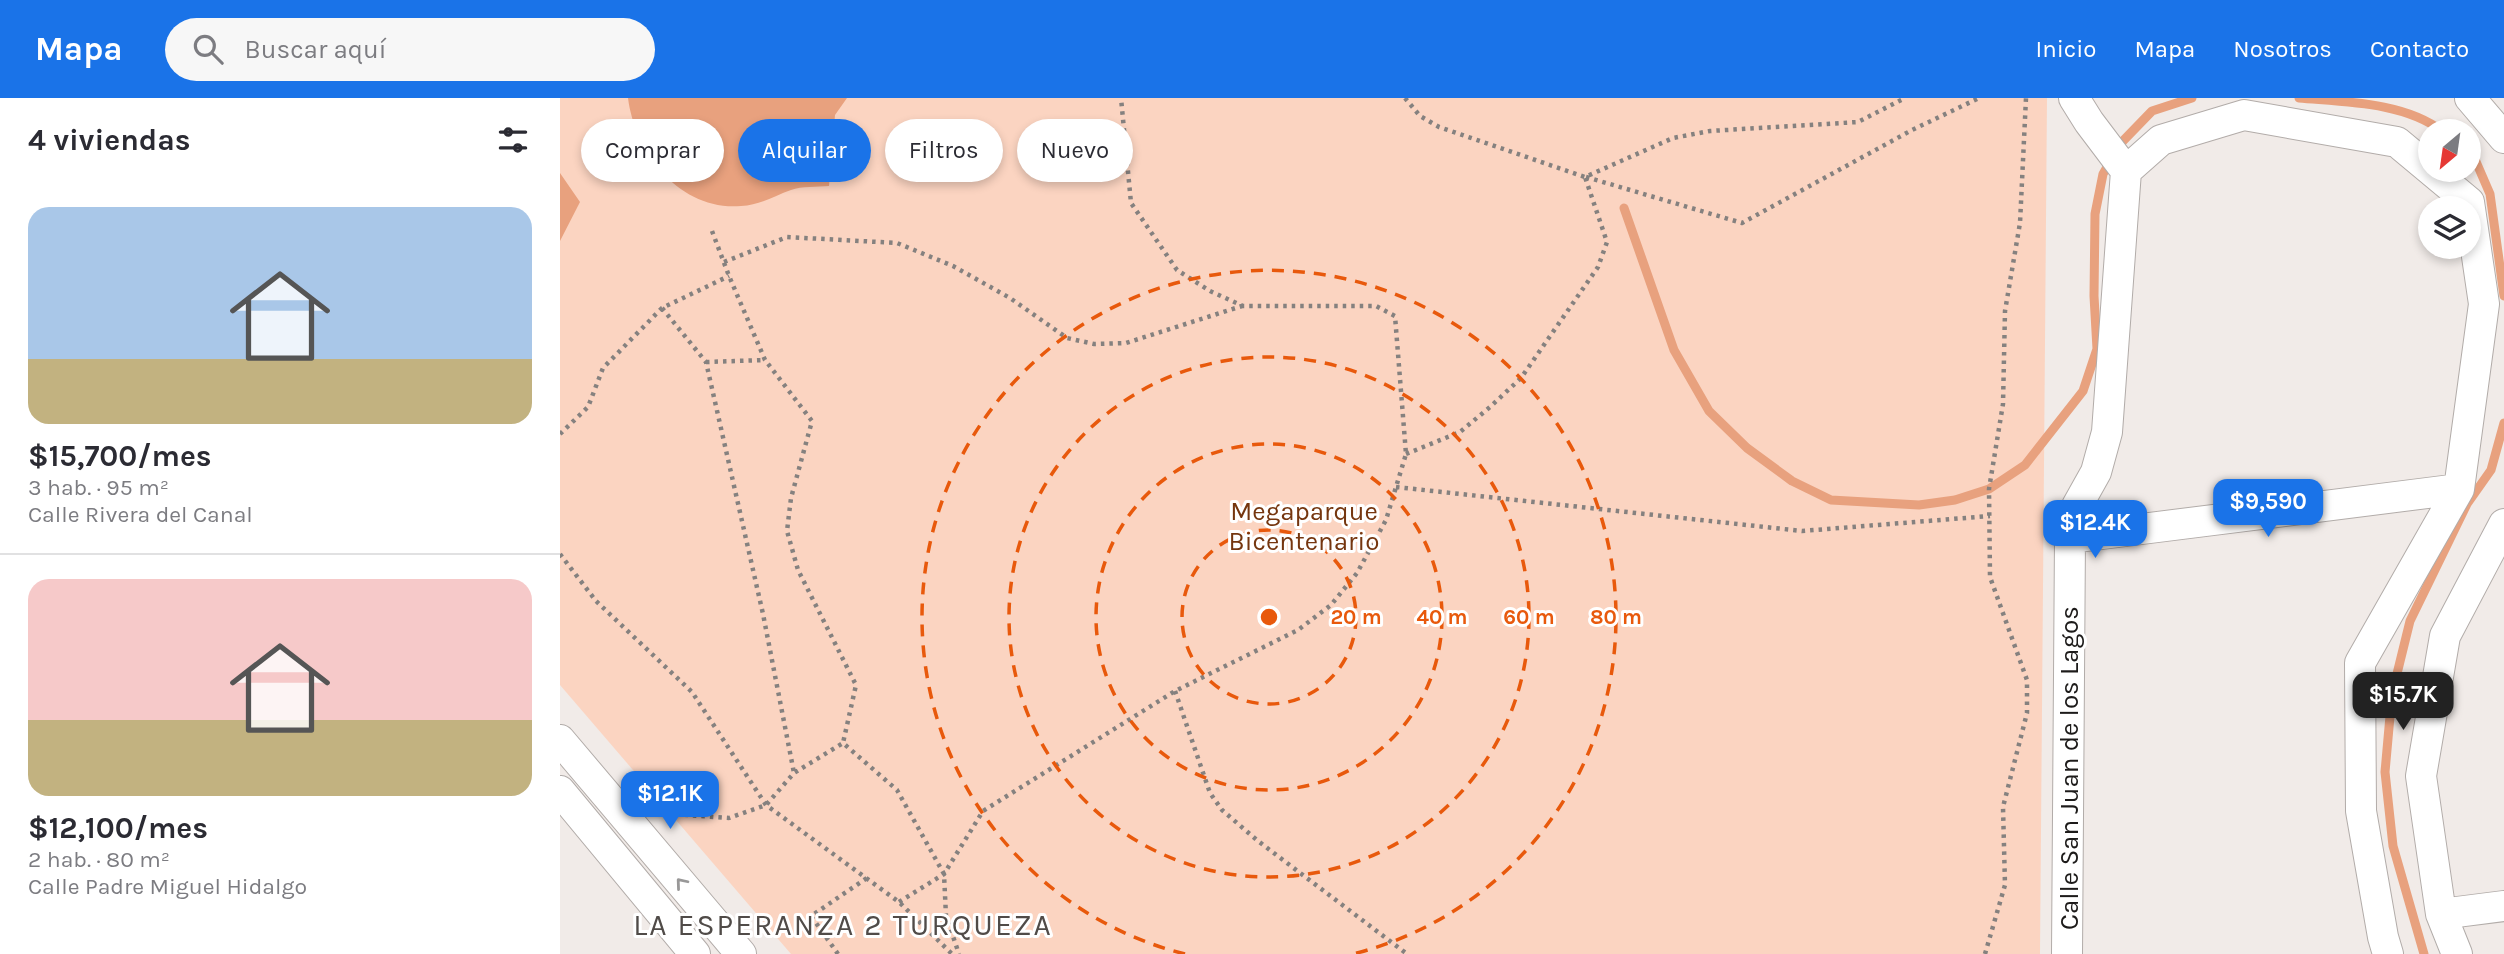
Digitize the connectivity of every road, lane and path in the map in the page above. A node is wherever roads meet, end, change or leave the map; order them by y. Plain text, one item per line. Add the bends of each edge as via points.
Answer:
1 (1121, 98) edge
2 (1405, 98) edge
3 (1905, 98) edge
4 (1979, 98) edge
5 (2026, 98) edge
6 (2074, 98) edge
7 (2470, 98) edge
8 (2504, 138) edge
9 (2122, 164) junction
10 (1585, 177) junction
11 (712, 232) dead end
12 (723, 262) junction
13 (729, 276) junction
14 (1243, 306) junction
15 (662, 308) junction
16 (765, 360) junction
17 (706, 362) junction
18 (560, 434) edge
19 (1406, 454) junction
20 (1396, 487) junction
21 (2459, 489) junction
22 (1990, 516) junction
23 (2504, 524) edge
24 (2070, 538) junction
25 (560, 554) edge
26 (1175, 691) junction
27 (560, 740) edge
28 (843, 743) junction
29 (793, 772) junction
30 (560, 791) edge
31 (766, 805) junction
32 (617, 807) junction
33 (944, 874) junction
34 (867, 878) junction
35 (899, 902) junction
36 (2504, 906) edge
37 (2441, 914) junction
38 (725, 948) edge
39 (695, 954) edge
40 (838, 954) edge
41 (953, 954) edge
42 (958, 954) edge
43 (1407, 954) edge
44 (1984, 954) edge
45 (2067, 954) edge
46 (2388, 954) edge
47 (2457, 954) edge

1 - 14 path via 1131,203 1177,270
2 - 10 path via 1420,116 1439,127
3 - 10 path via 1858,122 1710,131 1673,138
4 - 10 path via 1742,223
5 - 22 path via 2020,223 2005,311 2003,404 1989,489
6 - 9 street
7 - 8 street
9 - 21 street via 2161,140 2244,115 2397,142 2469,202 2484,304
9 - 24 street, Calle San Juan de los Lagos via 2107,432 2095,472 2077,506
10 - 19 path via 1607,242 1598,267 1521,378 1460,432
11 - 12 path
12 - 13 path
12 - 14 path via 787,237 897,243 999,291 1068,338 1094,344 1126,342
13 - 15 path
13 - 16 path
14 - 19 path via 1376,306 1395,316
15 - 17 path
15 - 18 path via 603,368 588,407
16 - 17 path
16 - 28 path via 812,421 787,531 798,570 856,685
17 - 29 path
19 - 20 path
20 - 22 path via 1802,530
20 - 26 path via 1381,531 1357,573 1331,605 1298,630
21 - 24 street
21 - 46 street via 2360,663 2361,811
22 - 44 path via 1990,578 2027,680 2027,713 2003,807 2004,885
23 - 37 street via 2445,636 2421,776
24 - 45 street, Calle San Juan de los Lagos
25 - 31 path via 596,601 692,692
26 - 33 path via 983,811
26 - 43 path via 1210,793 1222,810
27 - 32 street
28 - 29 path
28 - 33 path via 897,790
29 - 31 path
30 - 39 street
31 - 32 path via 729,818
31 - 34 path
38 -> 32 street
33 - 35 path
33 - 42 path via 946,916
34 - 35 path
34 - 40 path via 811,916
35 - 41 path
36 - 37 street
37 - 47 street

